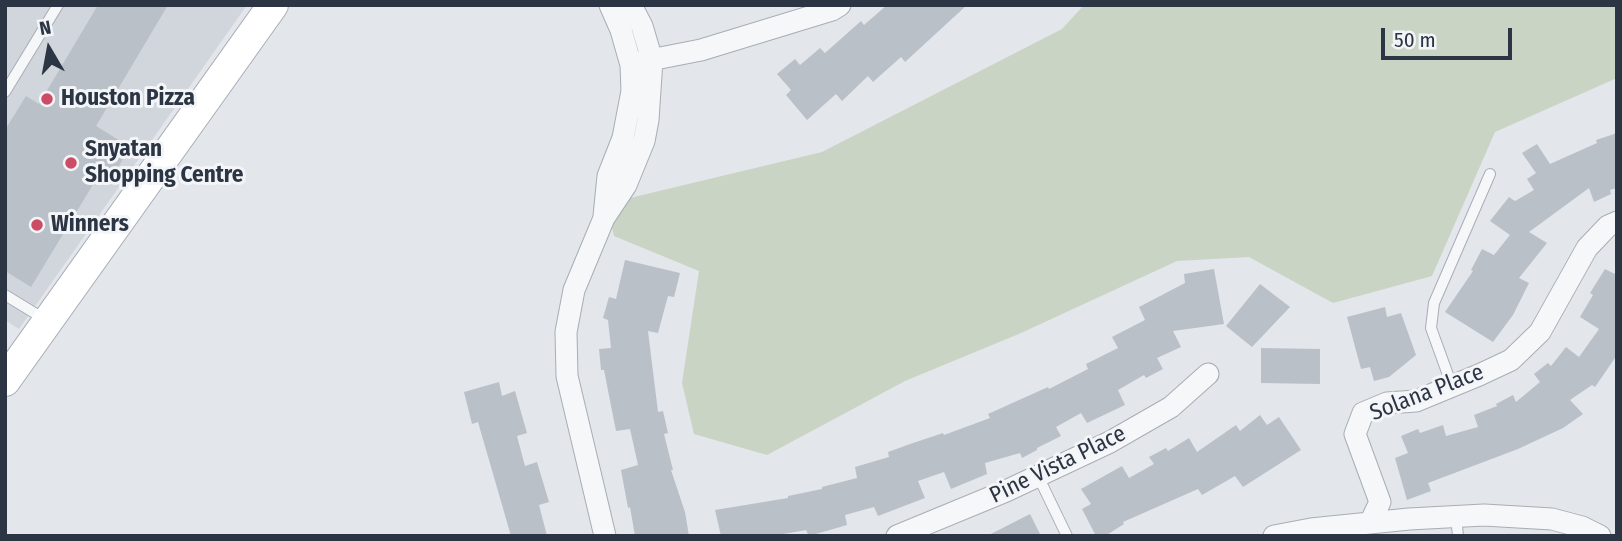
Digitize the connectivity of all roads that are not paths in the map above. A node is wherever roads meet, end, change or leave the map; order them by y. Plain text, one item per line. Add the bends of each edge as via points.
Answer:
1 (58, 5) edge
2 (274, 5) edge
3 (610, 5) edge
4 (631, 5) edge
5 (839, 5) edge
6 (641, 62) junction
7 (5, 92) edge
8 (1490, 174) dead end
9 (1617, 222) edge
10 (5, 295) edge
11 (48, 321) junction
12 (1208, 374) dead end
13 (5, 381) edge
14 (1451, 386) junction
15 (1038, 477) junction
16 (1370, 523) junction
17 (1457, 526) edge
18 (1345, 531) edge
19 (605, 536) edge
20 (897, 536) edge
21 (1067, 536) edge
22 (1274, 536) edge
23 (1600, 536) edge

1 - 7 lane
2 - 11 street
3 - 6 street
4 - 6 street via 642,26
5 - 6 street via 701,50
6 - 19 street via 650,99 644,141 574,290 566,332 567,376
8 - 14 lane via 1434,303 1431,328
9 - 14 street, Solana Place via 1587,248 1540,332 1511,359
10 - 11 lane
11 - 13 street
12 - 15 street, Pine Vista Place via 1171,407
14 - 16 street, Solana Place via 1416,401 1387,403 1363,413 1355,434 1380,502
15 - 20 street, Pine Vista Place
15 - 21 lane
16 - 17 street
16 - 18 street
17 - 23 street via 1484,515 1552,519
18 - 22 street

